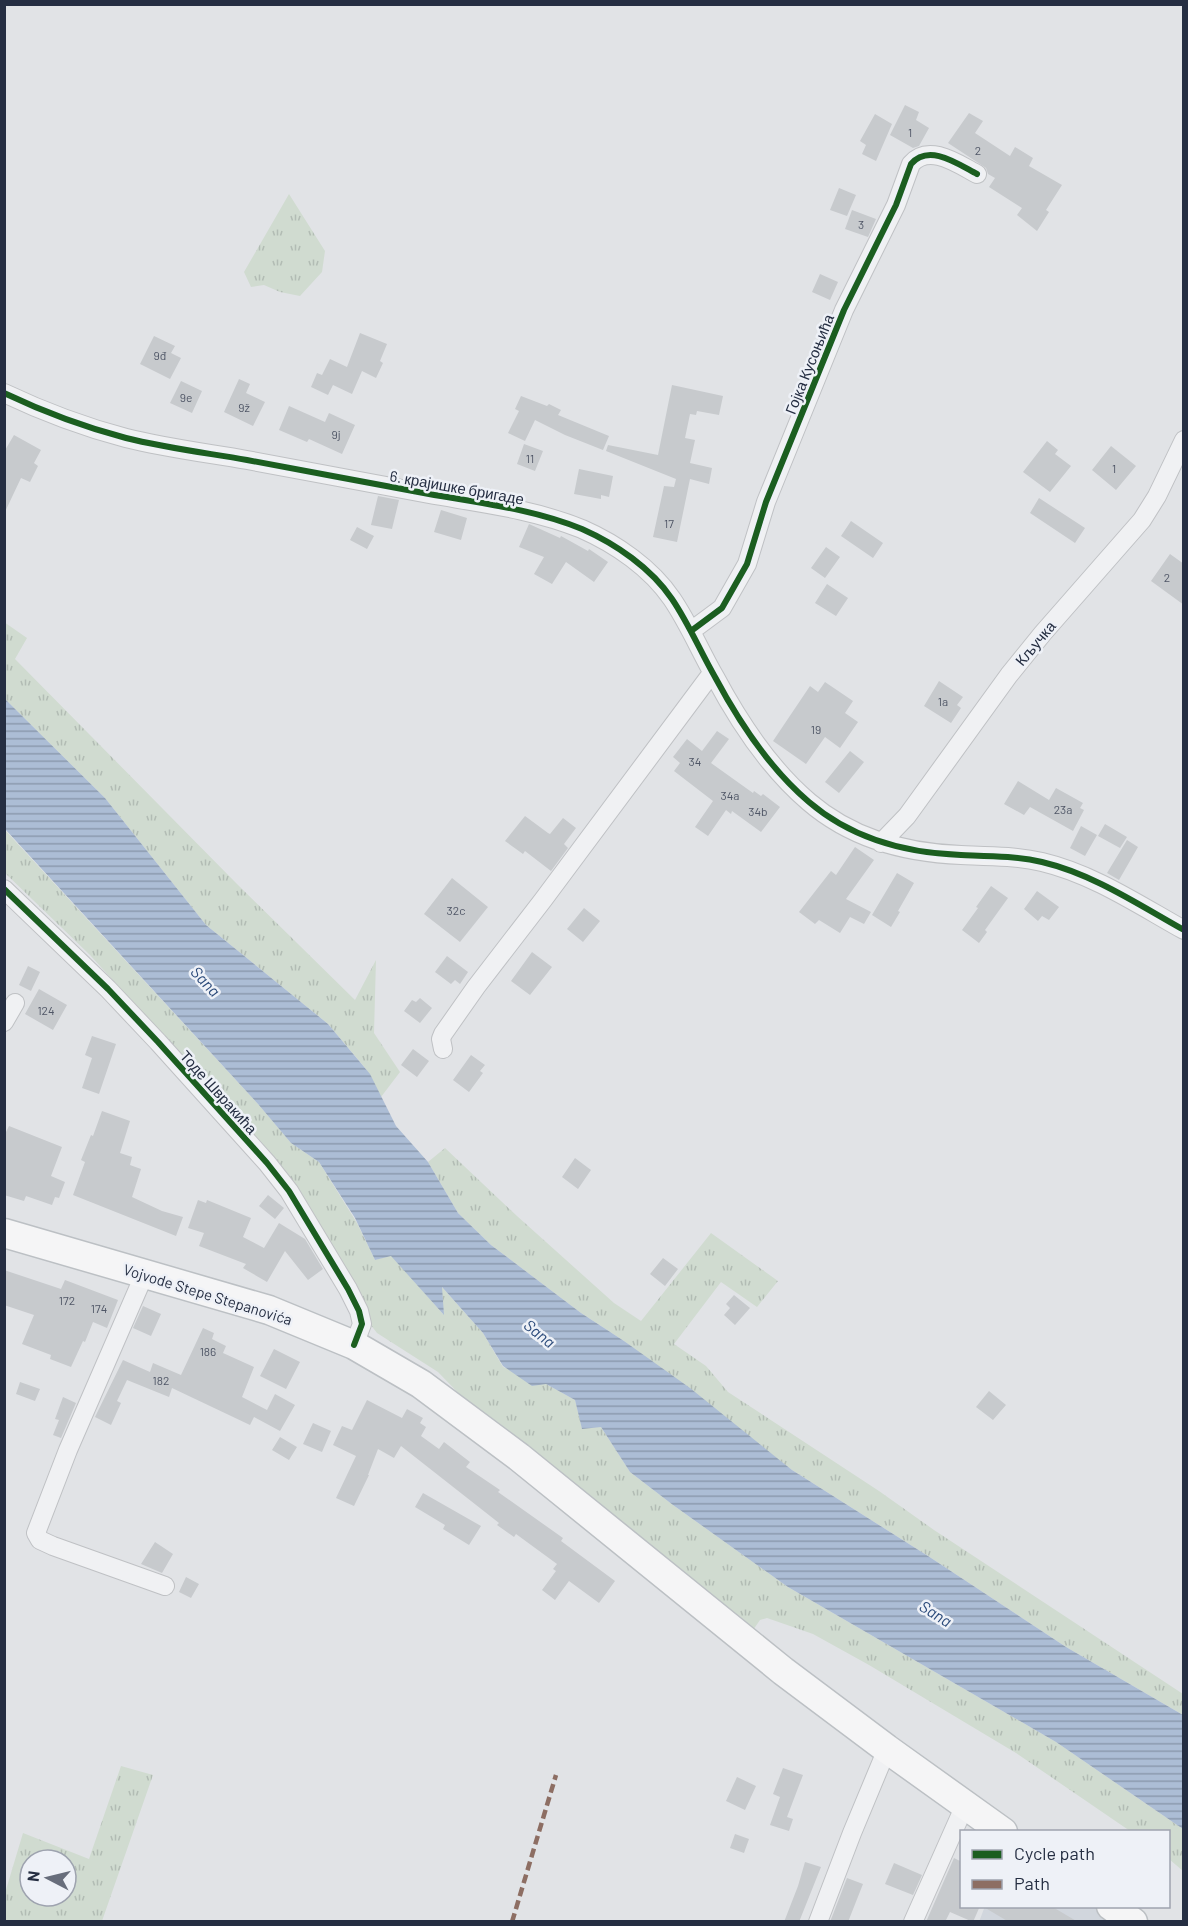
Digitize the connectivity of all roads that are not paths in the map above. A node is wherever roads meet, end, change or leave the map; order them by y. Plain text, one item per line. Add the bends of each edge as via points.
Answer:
1 (977, 174) dead end
2 (4, 393) edge
3 (1184, 440) edge
4 (691, 631) junction
5 (712, 673) junction
6 (881, 843) junction
7 (4, 889) edge
8 (1184, 930) edge
9 (15, 1003) dead end
10 (4, 1022) edge
11 (443, 1049) dead end
12 (4, 1233) edge
13 (145, 1273) junction
14 (354, 1345) junction
15 (165, 1586) dead end
16 (887, 1749) junction
17 (965, 1805) junction
18 (1000, 1830) edge
19 (1114, 1908) edge
20 (818, 1922) edge
21 (913, 1922) edge
22 (1133, 1922) edge

1 - 4 street, Гојка Кусоњића via 934,154 922,155 911,164 896,205 844,310 766,502 747,564 722,608
2 - 4 street, 6. крајишке бригаде via 66,419 130,439 554,519 609,542 643,567 671,597
3 - 6 street, Кључка via 1142,520 1009,675 907,816
4 - 5 street, 6. крајишке бригаде
5 - 6 street, 6. крајишке бригаде via 747,730 789,783 830,818
5 - 11 street via 476,987 443,1034
6 - 8 street, 6. крајишке бригаде via 941,854 1046,863 1092,881
7 - 14 street, Тоде Швракића via 122,1004 289,1191 359,1311 362,1324
9 - 10 street
12 - 13 main road, Vojvode Stepe Stepanovića
13 - 14 main road, Vojvode Stepe Stepanovića via 270,1310
13 - 15 street via 36,1533 40,1540 53,1546
14 - 16 main road, Vojvode Stepe Stepanovića via 421,1384 519,1457 783,1671
16 - 17 main road, Vojvode Stepe Stepanovića
16 - 20 street
17 - 18 main road, Vojvode Stepe Stepanovića
17 - 21 street
19 - 22 main road

